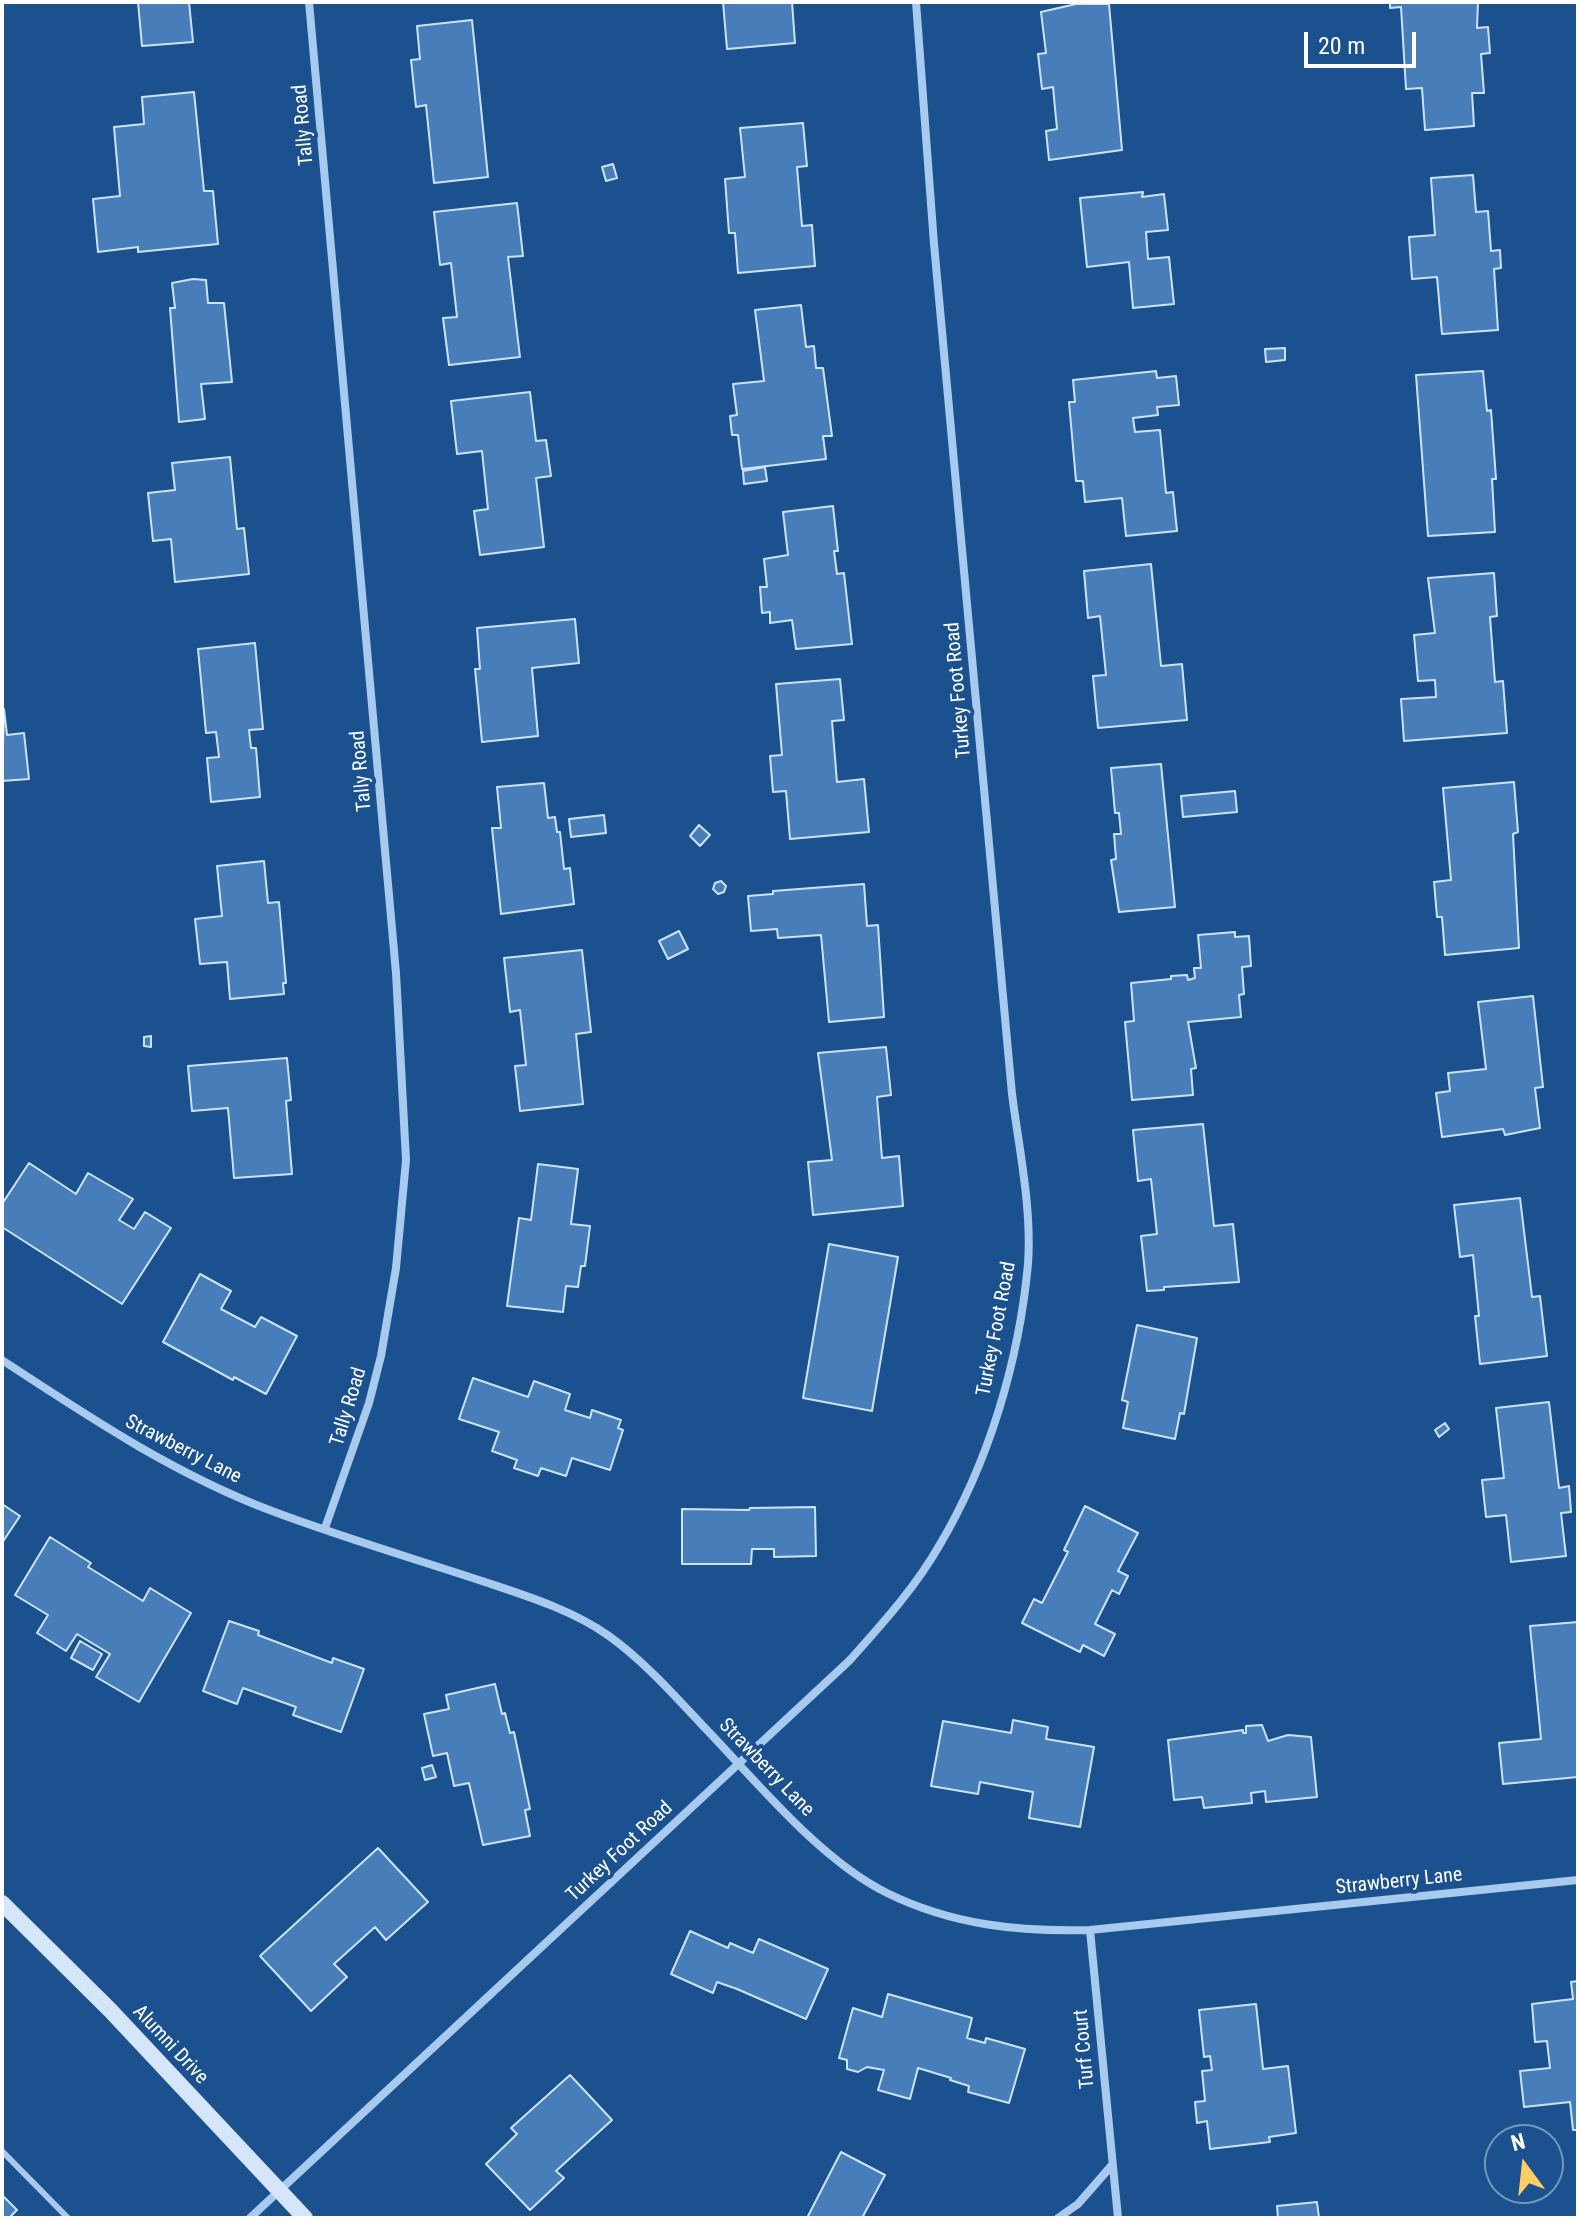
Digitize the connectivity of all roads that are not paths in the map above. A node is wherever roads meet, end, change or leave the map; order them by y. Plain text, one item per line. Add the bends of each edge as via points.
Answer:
1 (309, 2) edge
2 (916, 2) edge
3 (2, 1360) edge
4 (325, 1528) junction
5 (739, 1763) junction
6 (1578, 1880) edge
7 (2, 1903) edge
8 (1090, 1930) junction
9 (2, 2151) edge
10 (1112, 2165) junction
11 (279, 2191) junction
12 (68, 2218) edge
13 (250, 2218) edge
14 (305, 2218) edge
15 (1058, 2218) edge
16 (1118, 2218) edge

1 - 4 street, Tally Road via 396,973 406,1160 381,1356
2 - 5 street, Turkey Foot Road via 1028,1263 1006,1383 990,1434 970,1490 938,1549 849,1661
3 - 4 street, Strawberry Lane via 181,1472
4 - 5 street, Strawberry Lane via 520,1594 608,1635 649,1668
5 - 8 street, Strawberry Lane via 820,1844 887,1893 967,1921 1034,1931
5 - 11 street, Turkey Foot Road
6 - 8 street, Strawberry Lane
7 - 11 main road, Alumni Drive
8 - 10 street, Turf Court
9 - 12 lane
10 - 15 street via 1078,2204
10 - 16 street, Turf Court
11 - 13 street, Turkey Foot Road
11 - 14 main road, Alumni Drive

